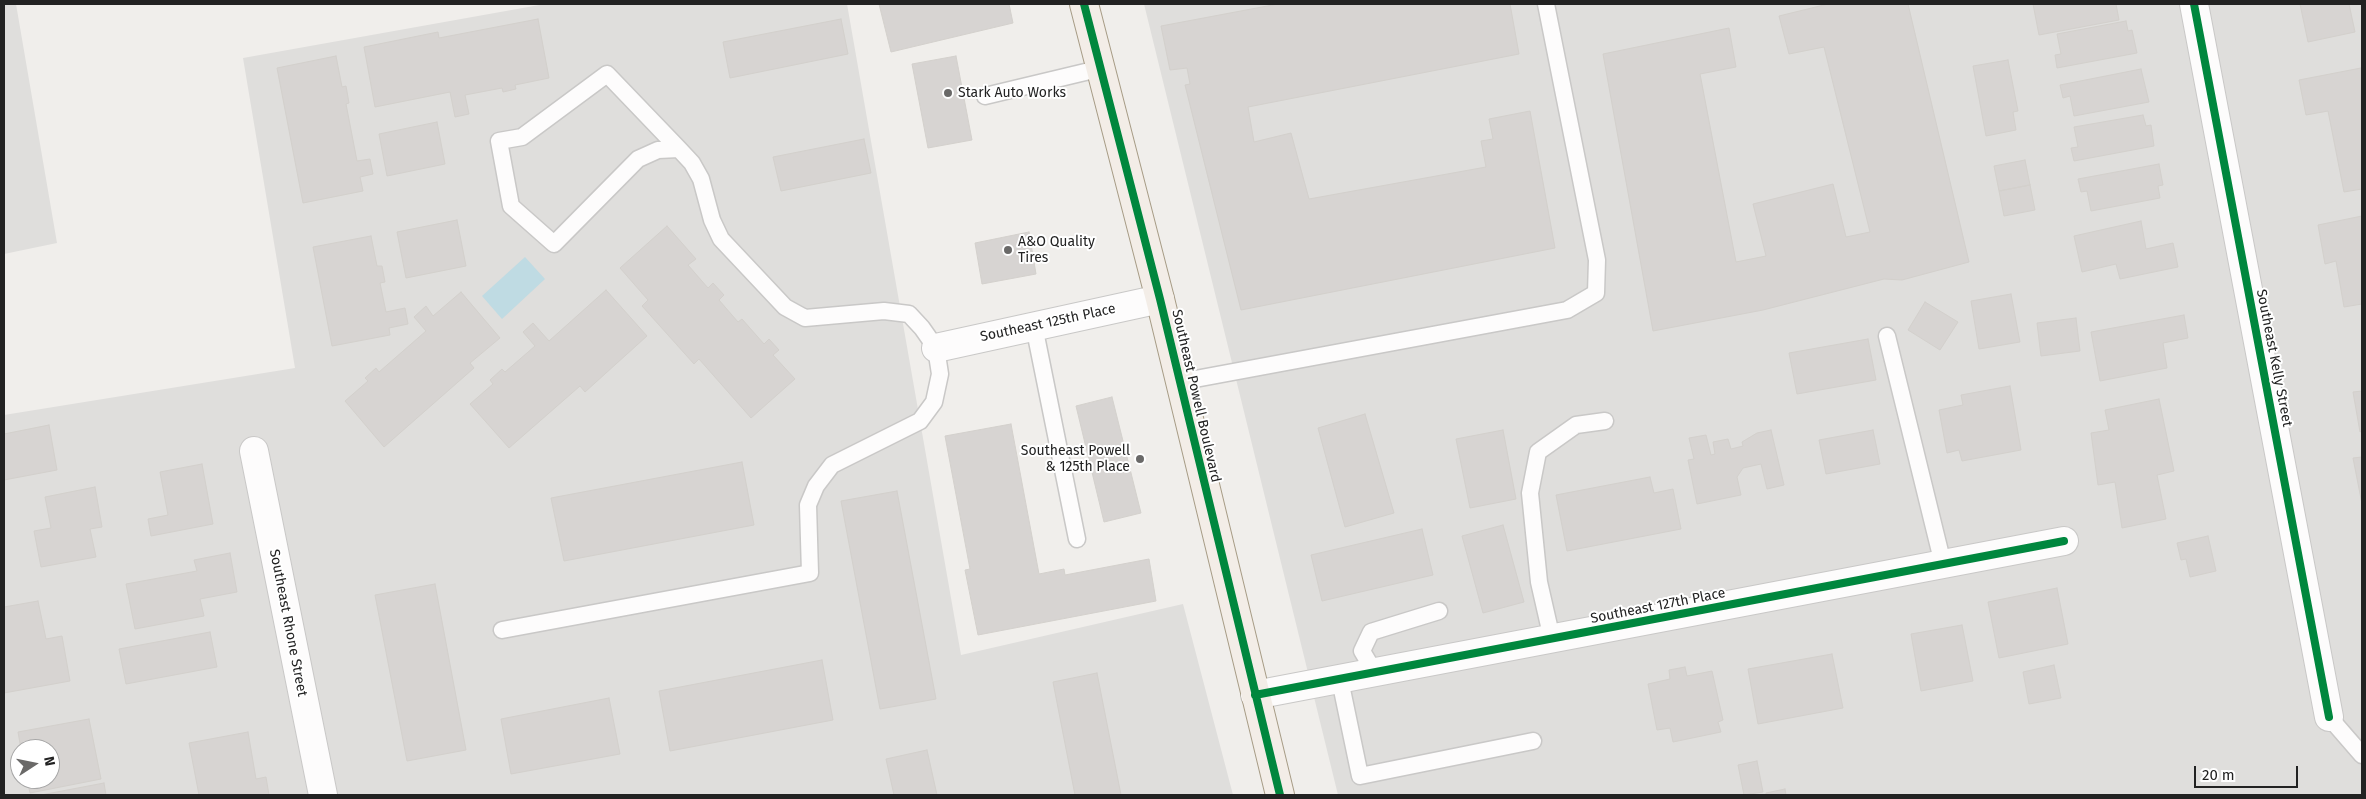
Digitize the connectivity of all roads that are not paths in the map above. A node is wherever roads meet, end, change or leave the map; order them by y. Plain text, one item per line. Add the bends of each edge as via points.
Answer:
1 (1084, 4) edge
2 (1546, 4) edge
3 (2194, 4) edge
4 (1102, 68) junction
5 (985, 96) dead end
6 (679, 149) junction
7 (1160, 300) junction
8 (1034, 326) junction
9 (1887, 336) dead end
10 (936, 348) junction
11 (1179, 382) junction
12 (1605, 421) dead end
13 (254, 451) dead end
14 (1077, 539) dead end
15 (2064, 541) dead end
16 (1943, 564) junction
17 (1439, 611) dead end
18 (502, 630) dead end
19 (1552, 639) junction
20 (1375, 673) junction
21 (1340, 680) junction
22 (1255, 695) junction
23 (2329, 717) joint
24 (1533, 741) dead end
25 (2362, 755) edge
26 (323, 795) edge
27 (1280, 795) edge

1 - 4 main road, Southeast Powell Boulevard
2 - 11 lane via 1597,260 1596,293 1567,310
3 - 23 street, Southeast Kelly Street
4 - 5 lane
4 - 7 main road, Southeast Powell Boulevard
6 - 6 lane via 607,74 522,136 499,141 511,206 554,244 638,159 658,150
6 - 10 lane via 701,179 721,240 785,307 805,318 884,311 908,314
7 - 8 street, Southeast 125th Place
7 - 11 main road, Southeast Powell Boulevard
8 - 10 street, Southeast 125th Place
8 - 14 lane
9 - 16 lane
10 - 18 lane via 940,374 934,402 920,421 832,465 816,486 808,505 810,573
11 - 22 main road, Southeast Powell Boulevard
12 - 19 lane via 1576,425 1538,452 1530,493 1539,582
13 - 26 street, Southeast Rhone Street
15 - 16 street, Southeast 127th Place
16 - 19 street, Southeast 127th Place
17 - 20 lane via 1371,632 1362,650
19 - 20 street, Southeast 127th Place
20 - 21 street, Southeast 127th Place
21 - 22 street, Southeast 127th Place
21 - 24 lane via 1360,776
22 - 27 main road, Southeast Powell Boulevard
23 - 25 lane

